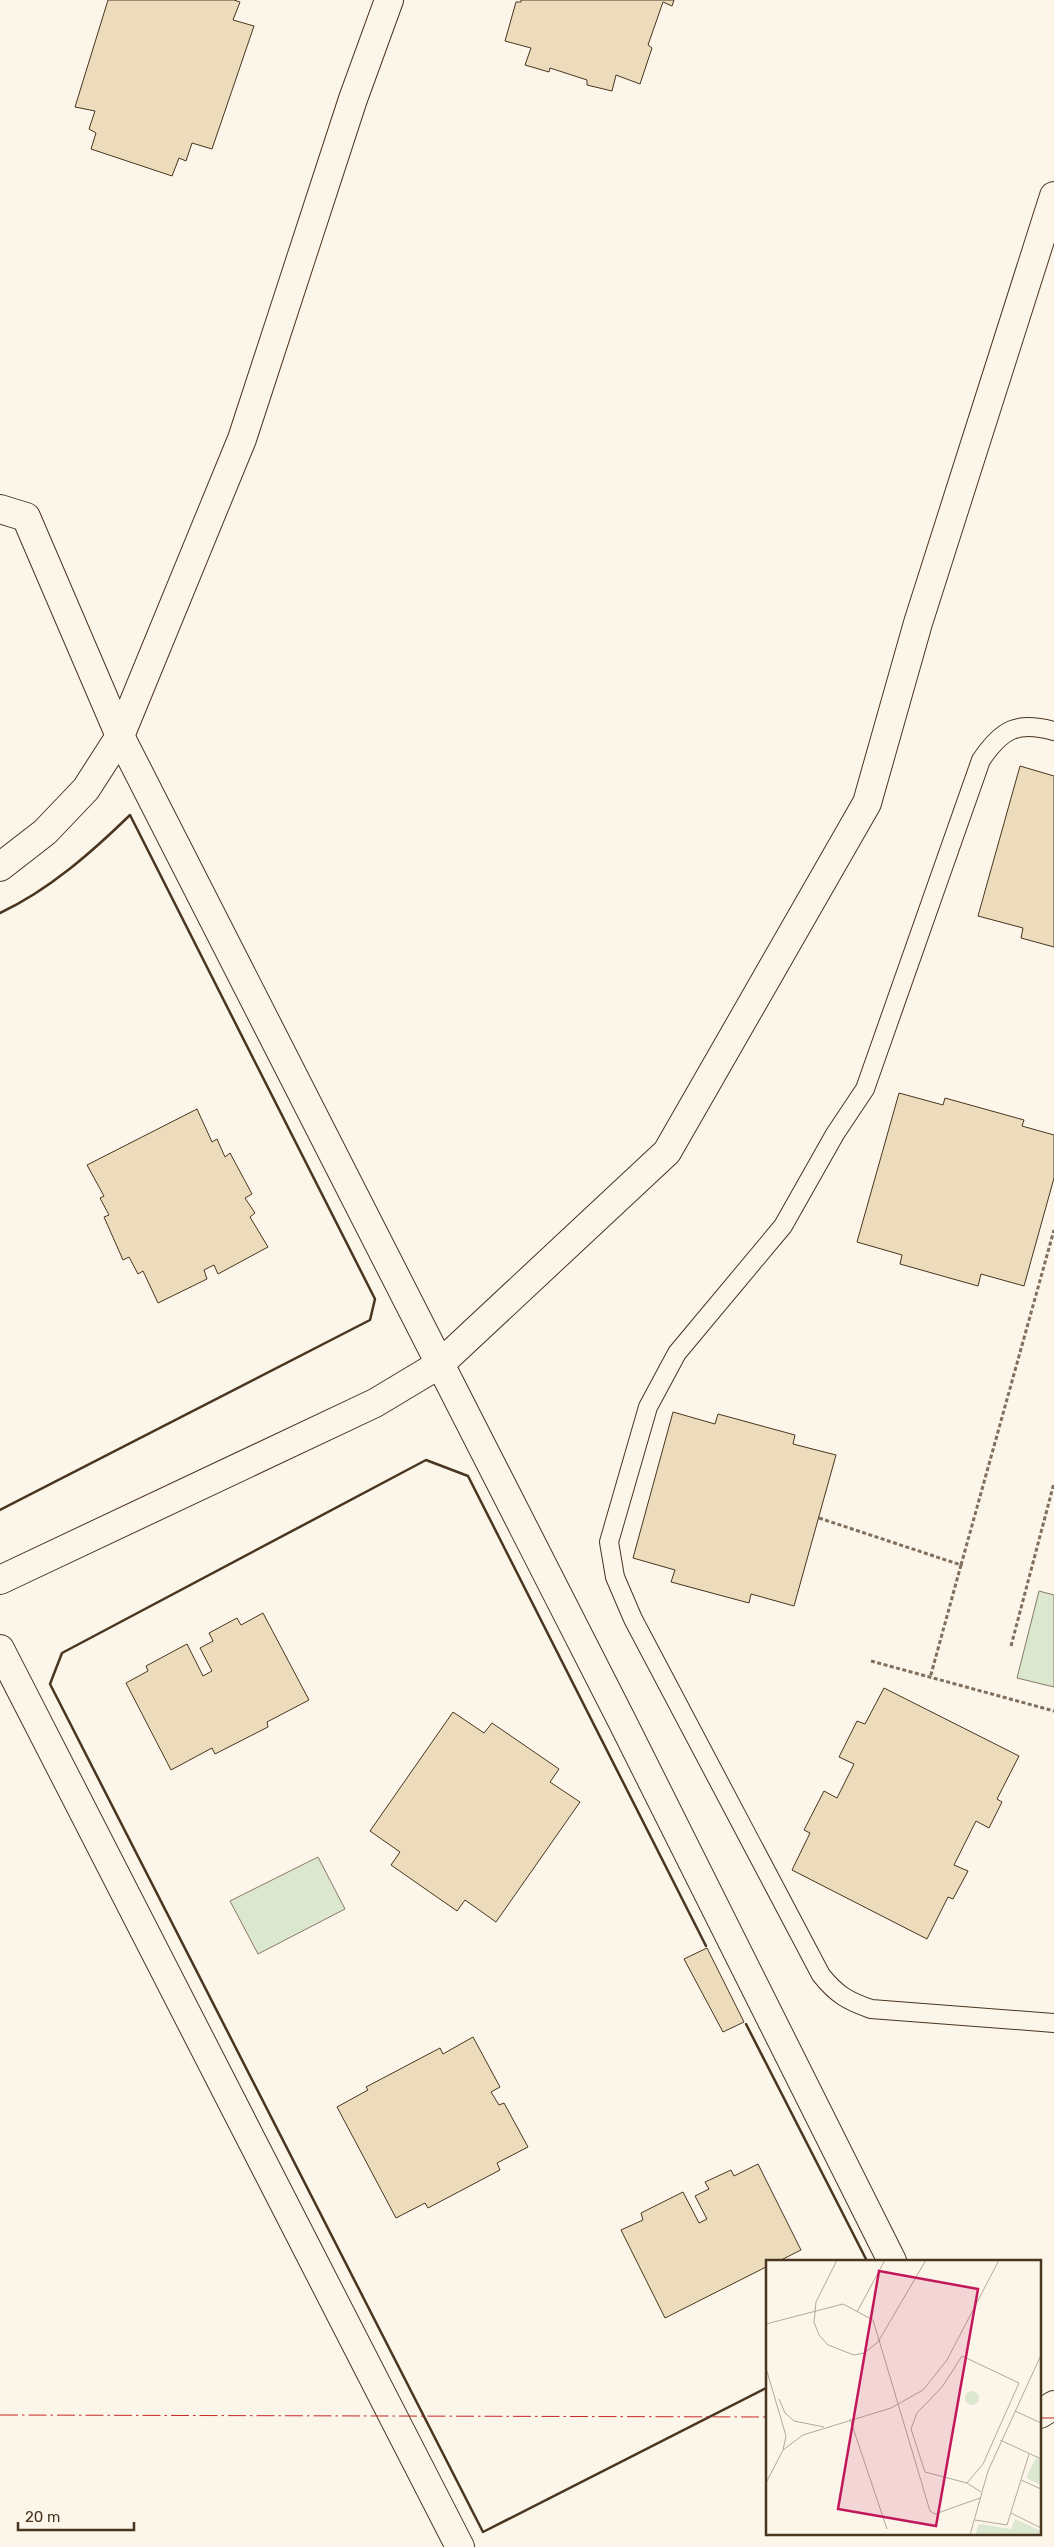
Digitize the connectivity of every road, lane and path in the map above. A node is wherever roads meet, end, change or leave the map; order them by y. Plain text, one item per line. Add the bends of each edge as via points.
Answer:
1 (389, 0) edge
2 (1054, 196) edge
3 (0, 508) edge
4 (1054, 731) edge
5 (120, 736) junction
6 (0, 867) edge
7 (1054, 1230) edge
8 (440, 1364) junction
9 (1054, 1483) edge
10 (819, 1518) dead end
11 (960, 1566) junction
12 (0, 1580) edge
13 (1011, 1646) dead end
14 (0, 1649) edge
15 (871, 1661) dead end
16 (930, 1678) junction
17 (1054, 1711) edge
18 (1054, 2024) edge
19 (892, 2260) edge
20 (1054, 2405) edge
21 (1042, 2413) edge
22 (460, 2547) edge

1 - 5 street via 353,99 242,439
2 - 8 street via 921,614 867,803 668,1152
3 - 5 street via 26,517
4 - 18 lane via 1037,727 1010,729 994,741 981,760 865,1089 834,1134 783,1226 677,1353 648,1407 609,1542 616,1577 633,1619 821,1975 832,1988 847,2001 872,2009
5 - 6 street via 86,789 45,832
5 - 8 street
7 - 11 path
8 - 12 street via 375,1403
8 - 19 street
9 - 13 path
10 - 11 path
11 - 16 path
14 - 22 street
15 - 16 path
16 - 17 path
20 - 21 street

